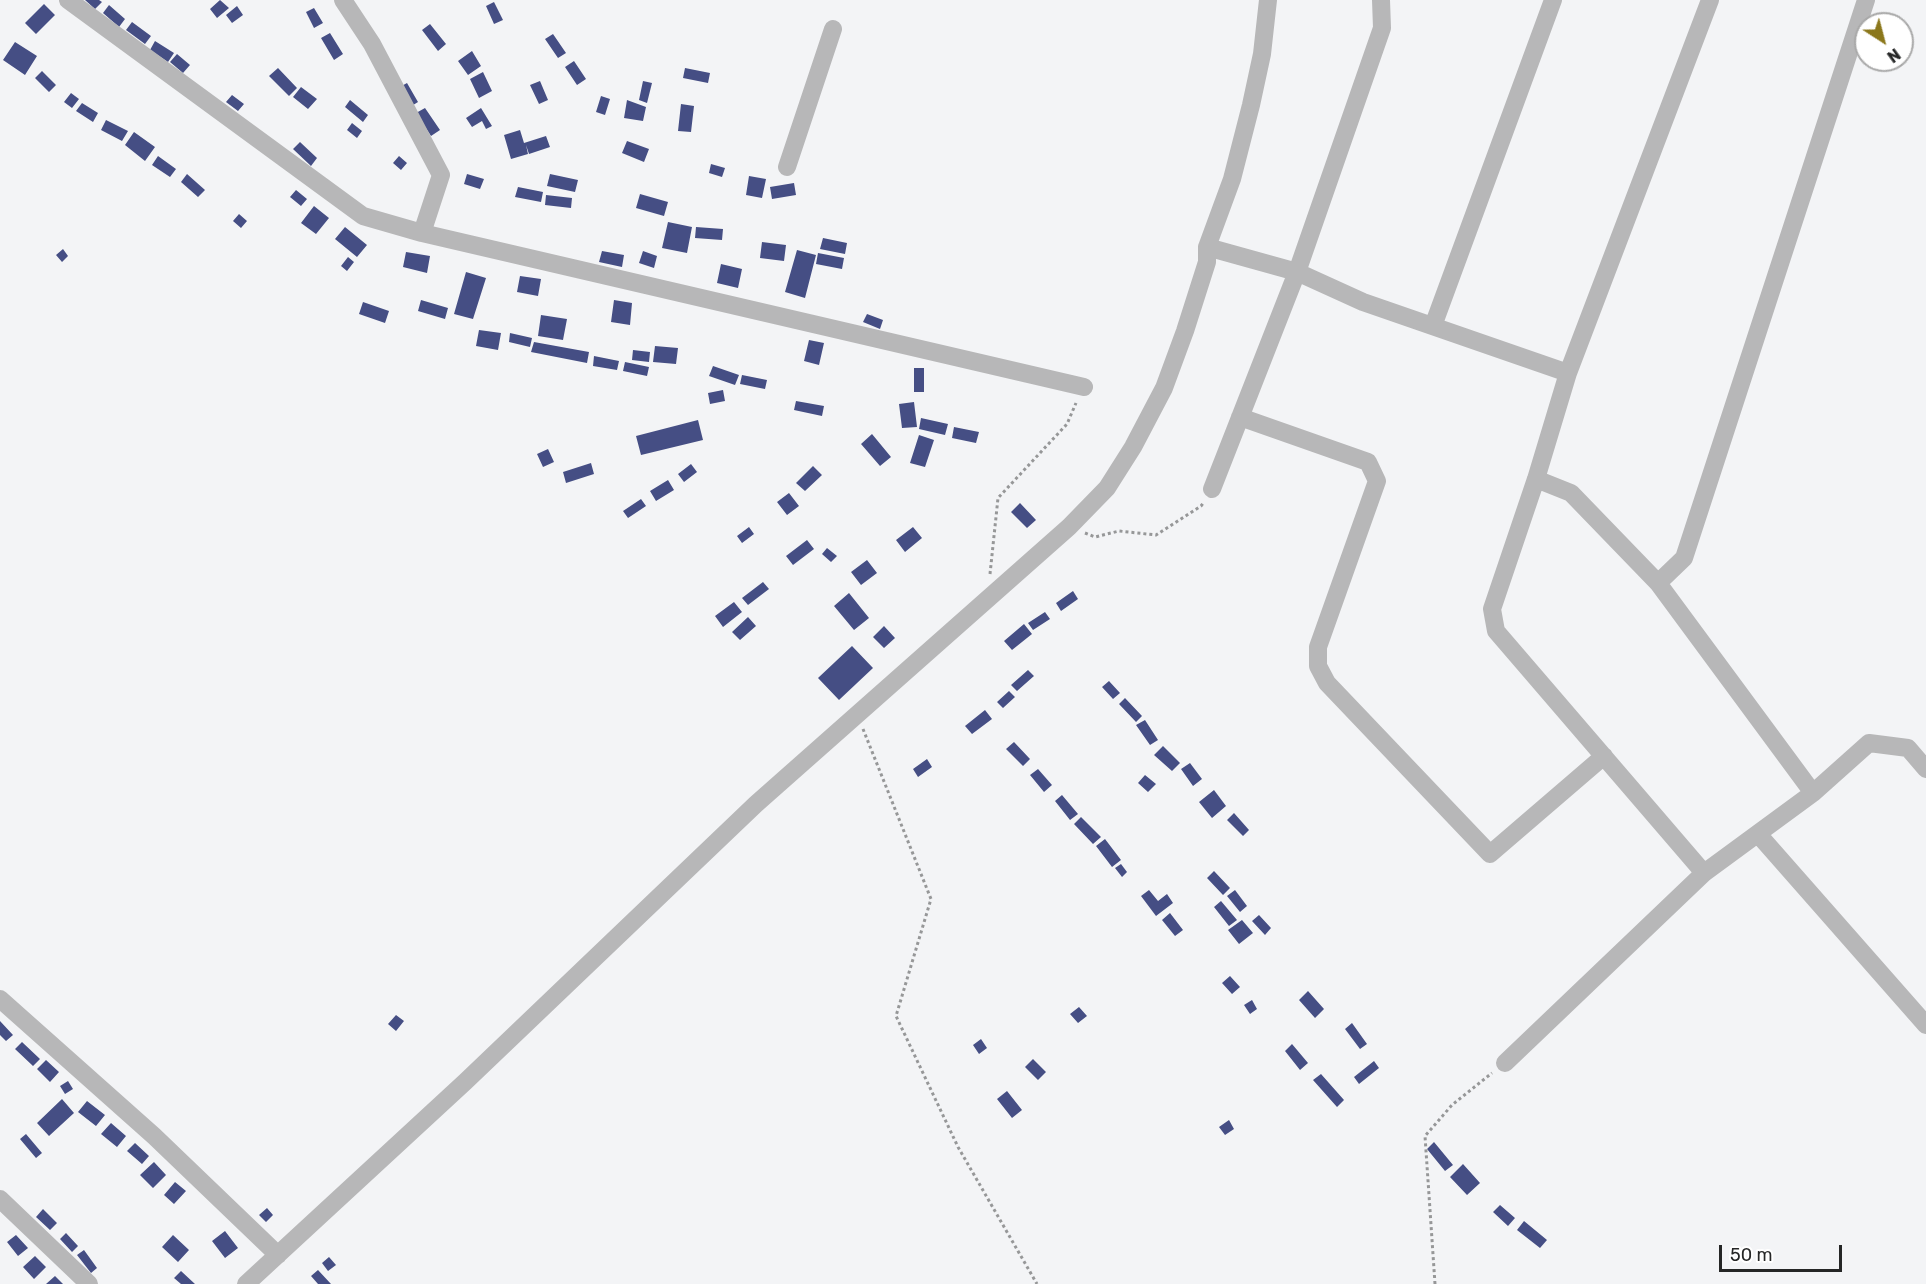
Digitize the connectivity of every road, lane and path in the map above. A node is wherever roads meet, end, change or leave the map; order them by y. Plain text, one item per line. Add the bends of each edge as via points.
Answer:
1 (68, 0) edge
2 (343, 0) edge
3 (1268, 0) edge
4 (1381, 0) edge
5 (1553, 0) edge
6 (1710, 0) edge
7 (1866, 0) edge
8 (833, 29) dead end
9 (787, 167) dead end
10 (422, 233) junction
11 (1207, 247) junction
12 (1297, 272) junction
13 (1432, 326) junction
14 (1568, 373) junction
15 (1083, 387) joint
16 (1240, 417) junction
17 (1536, 479) junction
18 (1212, 489) joint
19 (1070, 527) junction
20 (1658, 584) junction
21 (991, 597) junction
22 (857, 714) junction
23 (1604, 756) junction
24 (1926, 769) edge
25 (1813, 793) junction
26 (1758, 834) junction
27 (1704, 873) junction
28 (0, 999) edge
29 (1926, 1025) edge
30 (1505, 1063) joint
31 (0, 1199) edge
32 (278, 1255) junction
33 (89, 1284) edge
34 (246, 1284) edge
35 (1037, 1284) edge
36 (1435, 1284) edge

1 - 10 street via 363,216
2 - 10 street via 372,44 441,175
3 - 11 street via 1251,105 1232,179
4 - 12 street via 1382,28
5 - 13 street
6 - 14 street
7 - 20 street via 1684,558
8 - 9 street
10 - 15 street
11 - 12 street
11 - 19 street via 1208,262 1164,388 1107,488
12 - 13 street
12 - 16 street
13 - 14 street
14 - 17 street
15 - 21 path via 1068,424 998,498
16 - 18 street
16 - 23 street via 1368,462 1377,481 1318,646 1318,666 1327,683 1490,854
17 - 20 street via 1571,493
17 - 23 street via 1492,609 1496,631
18 - 19 path via 1201,506 1156,535 1119,531 1095,537
19 - 21 street
20 - 25 street
21 - 22 street
22 - 32 street via 756,804
22 - 35 path via 931,899 896,1016 958,1147
23 - 27 street
24 - 25 street via 1908,748 1869,743
25 - 26 street
26 - 27 street
26 - 29 street
27 - 30 street
28 - 32 street via 154,1136
30 - 36 path via 1452,1106 1425,1136
31 - 33 street
32 - 34 street

